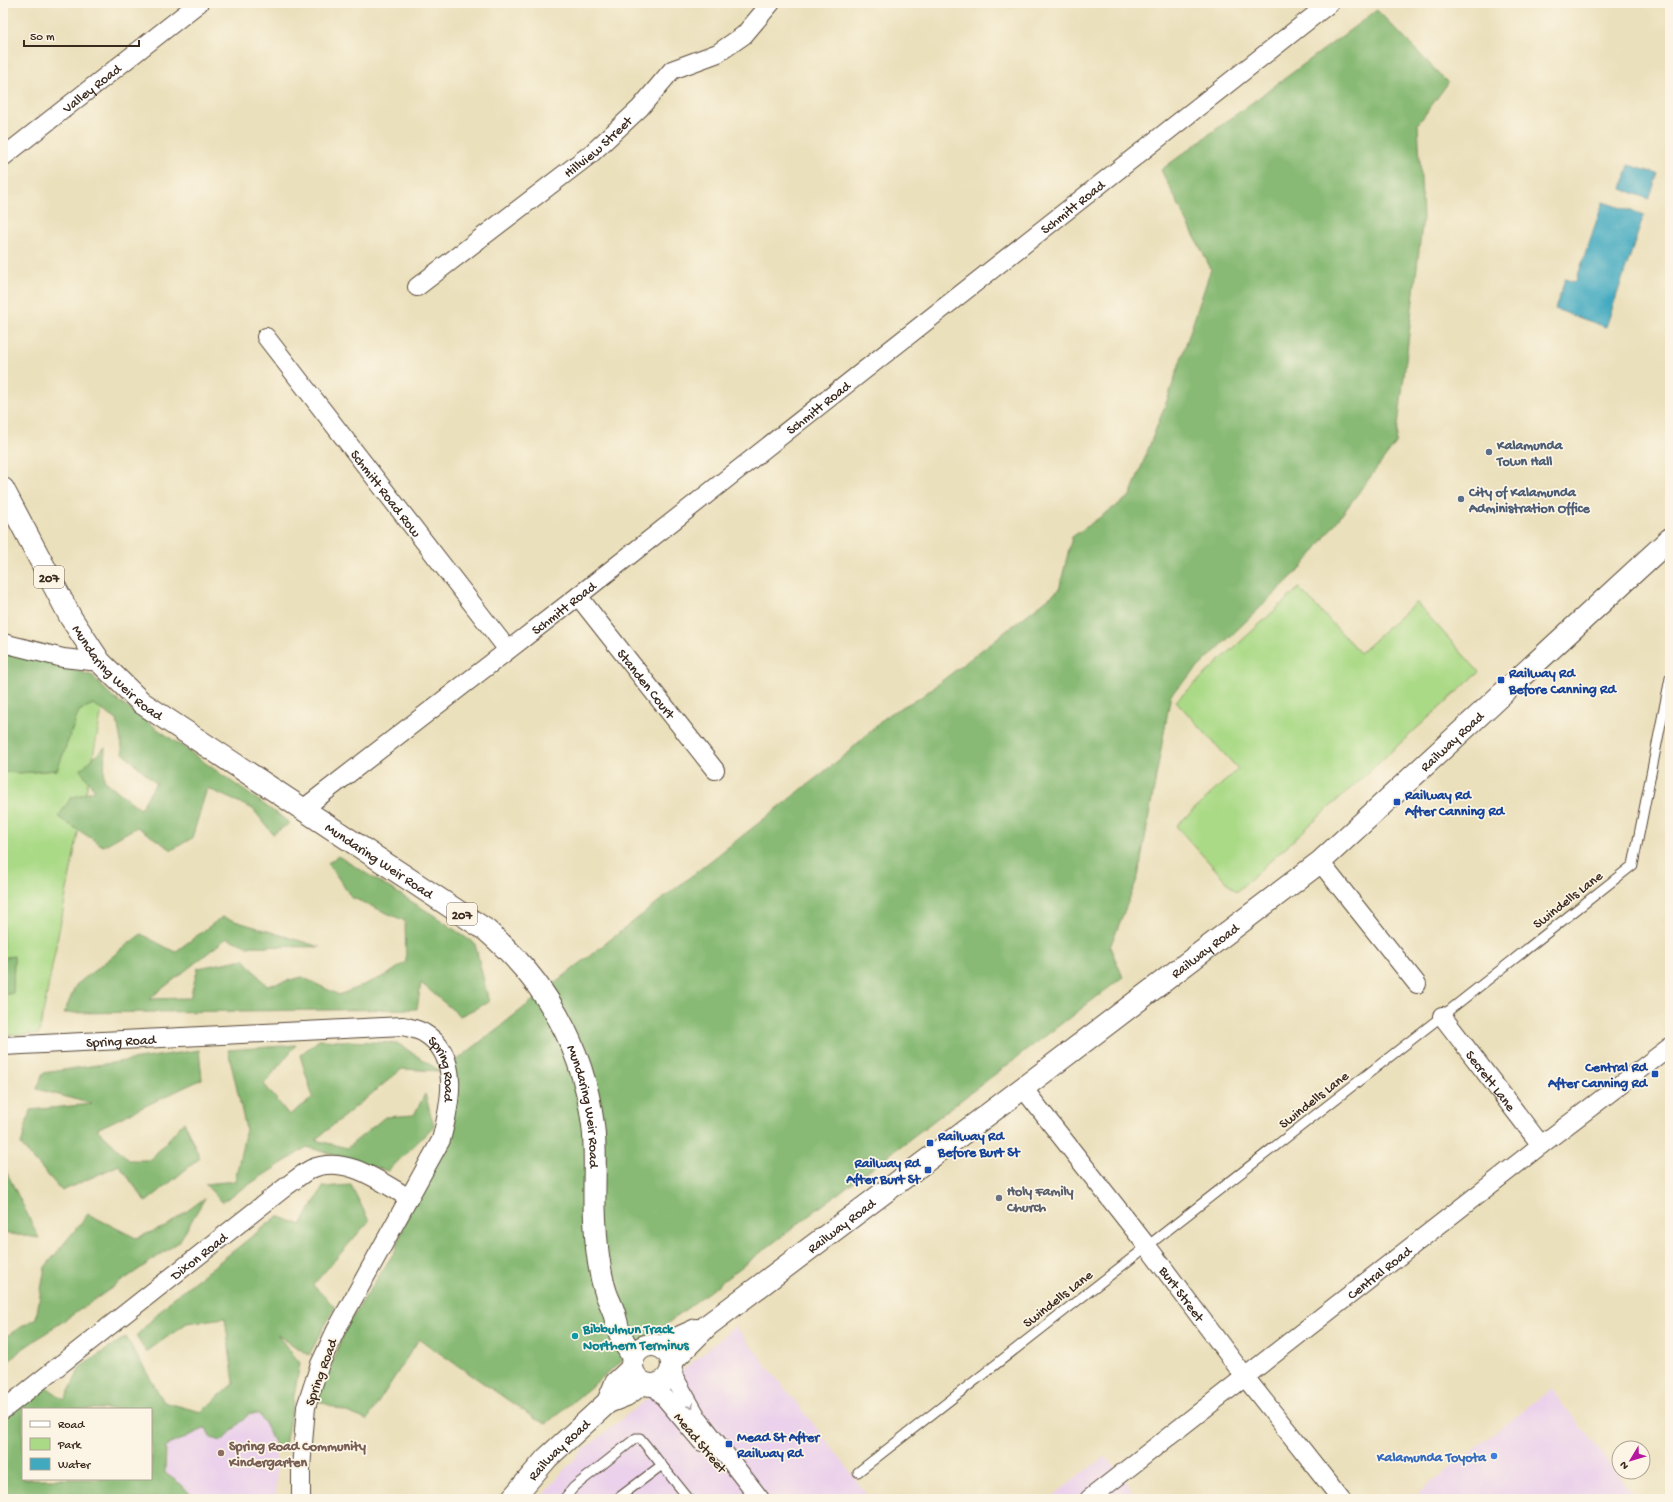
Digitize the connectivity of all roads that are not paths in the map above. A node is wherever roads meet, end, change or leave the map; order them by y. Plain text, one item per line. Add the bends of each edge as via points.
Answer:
1 (199, 3) edge
2 (771, 3) edge
3 (1322, 5) edge
4 (3, 158) edge
5 (417, 287) dead end
6 (266, 337) dead end
7 (3, 489) edge
8 (1670, 539) edge
9 (578, 596) junction
10 (3, 643) edge
11 (508, 650) junction
12 (100, 662) junction
13 (1670, 678) edge
14 (715, 770) dead end
15 (303, 809) junction
16 (1320, 862) junction
17 (1417, 984) dead end
18 (1442, 1016) junction
19 (3, 1046) edge
20 (1670, 1047) edge
21 (1023, 1088) junction
22 (1541, 1145) junction
23 (409, 1198) junction
24 (1147, 1246) junction
25 (653, 1365) junction
26 (1245, 1377) junction
27 (3, 1410) edge
28 (662, 1465) junction
29 (858, 1472) dead end
30 (301, 1499) edge
31 (512, 1499) edge
32 (564, 1499) edge
33 (617, 1499) edge
34 (689, 1499) edge
35 (748, 1499) edge
36 (760, 1499) edge
37 (1089, 1499) edge
38 (1342, 1499) edge

1 - 4 street, Valley Road
2 - 5 street, Hillview Street via 744,35 718,53 672,70 640,108 592,153
3 - 9 street, Schmitt Road
6 - 11 street, Schmitt Road Row
7 - 12 main road, Mundaring Weir Road / 207 via 71,618
8 - 16 main road, Railway Road
9 - 11 street, Schmitt Road
9 - 14 street, Standen Court
10 - 12 street via 63,658
11 - 15 street, Schmitt Road
12 - 15 main road, Mundaring Weir Road / 207 via 142,703
13 - 18 lane, Swindells Lane via 1633,865
15 - 25 main road, Mundaring Weir Road / 207 via 486,930 525,968 554,1009 576,1055 589,1100 593,1126 596,1241 602,1278 621,1336
16 - 17 street
16 - 21 main road, Railway Road
18 - 22 street, Secrett Lane
18 - 24 lane, Swindells Lane
19 - 23 street, Spring Road via 364,1027 404,1026 423,1032 442,1050 448,1063 451,1087 448,1114 441,1140
20 - 22 street, Central Road
21 - 24 street, Burt Street
21 - 25 main road, Railway Road via 708,1324 676,1339
22 - 26 street, Central Road
23 - 27 street, Dixon Road via 365,1172 328,1165 311,1169
23 - 30 street, Spring Road via 320,1364 306,1407
24 - 26 street, Burt Street
24 - 29 lane, Swindells Lane
25 - 31 main road, Railway Road via 626,1394 608,1402 547,1458
25 - 35 street, Mead Street / 207
25 -> 36 street, Mead Street / 207
26 - 37 street, Central Road
26 - 38 street, Burt Street
28 - 32 lane via 640,1438 636,1438 574,1486
28 - 33 lane
28 - 34 lane

